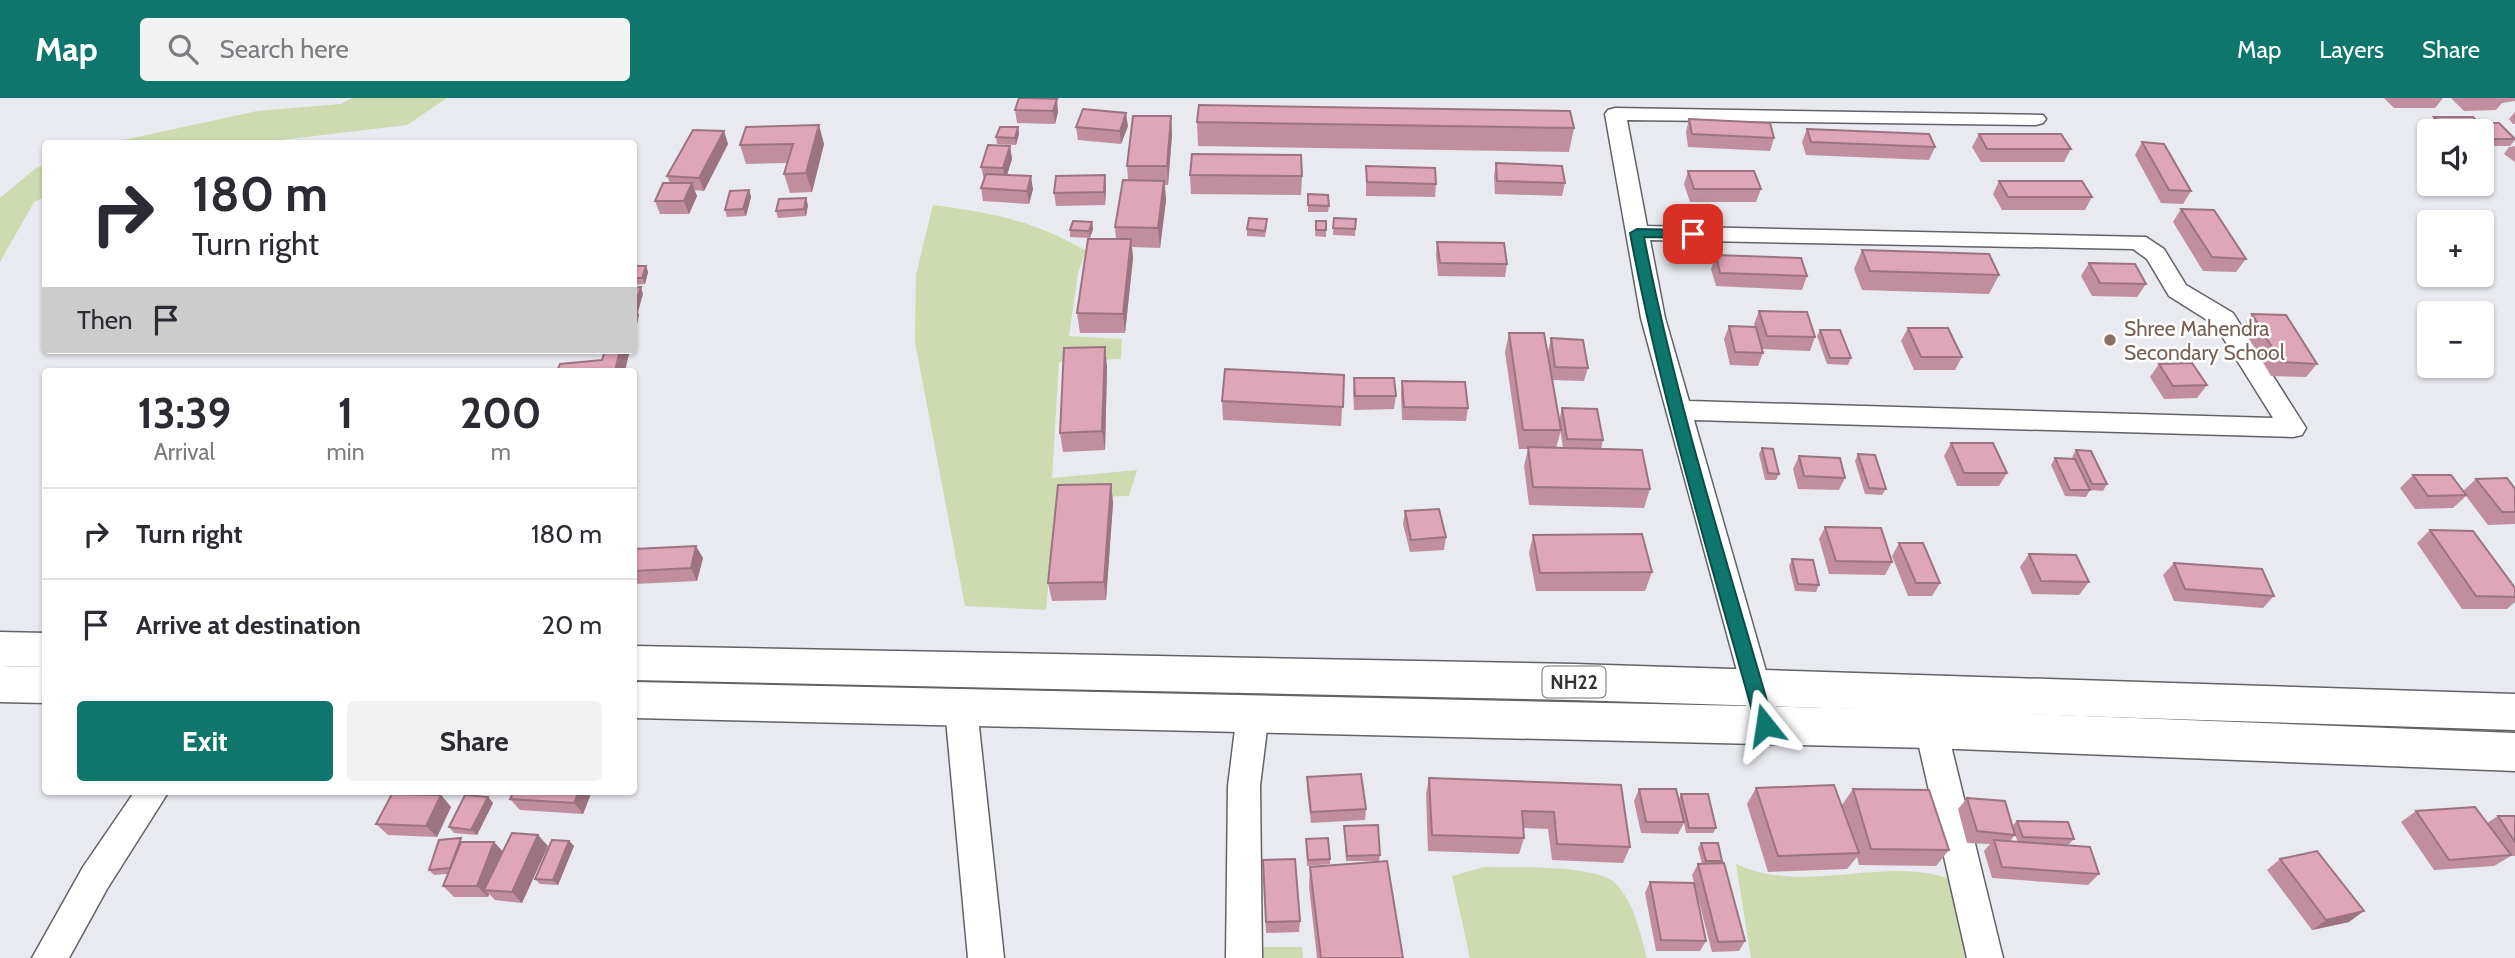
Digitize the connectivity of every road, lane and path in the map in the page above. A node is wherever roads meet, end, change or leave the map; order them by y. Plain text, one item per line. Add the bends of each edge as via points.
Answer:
1 (2036, 119) dead end
2 (1637, 233) junction
3 (1676, 410) junction
4 (0, 649) edge
5 (42, 650) edge
6 (637, 663) edge
7 (0, 684) edge
8 (42, 685) edge
9 (637, 700) edge
10 (1760, 706) junction
11 (961, 708) junction
12 (2515, 712) edge
13 (1252, 713) junction
14 (1931, 729) junction
15 (2515, 752) edge
16 (150, 795) edge
17 (50, 958) edge
18 (986, 958) edge
19 (1244, 958) edge
20 (1985, 958) edge

1 - 2 street via 1615,114
2 - 3 street
2 - 3 street via 2138,242 2155,254 2178,290 2224,319 2293,428
3 - 10 street
4 - 5 highway
6 - 10 highway, NH22 via 960,666
7 - 8 highway
9 - 11 highway, NH22
10 - 12 highway, NH22
10 - 13 highway, NH22
10 - 14 highway, NH22
11 - 13 highway, NH22
11 - 18 street
13 - 19 street via 1244,786
14 - 15 highway, NH22
14 - 20 street
16 - 17 street via 95,878

